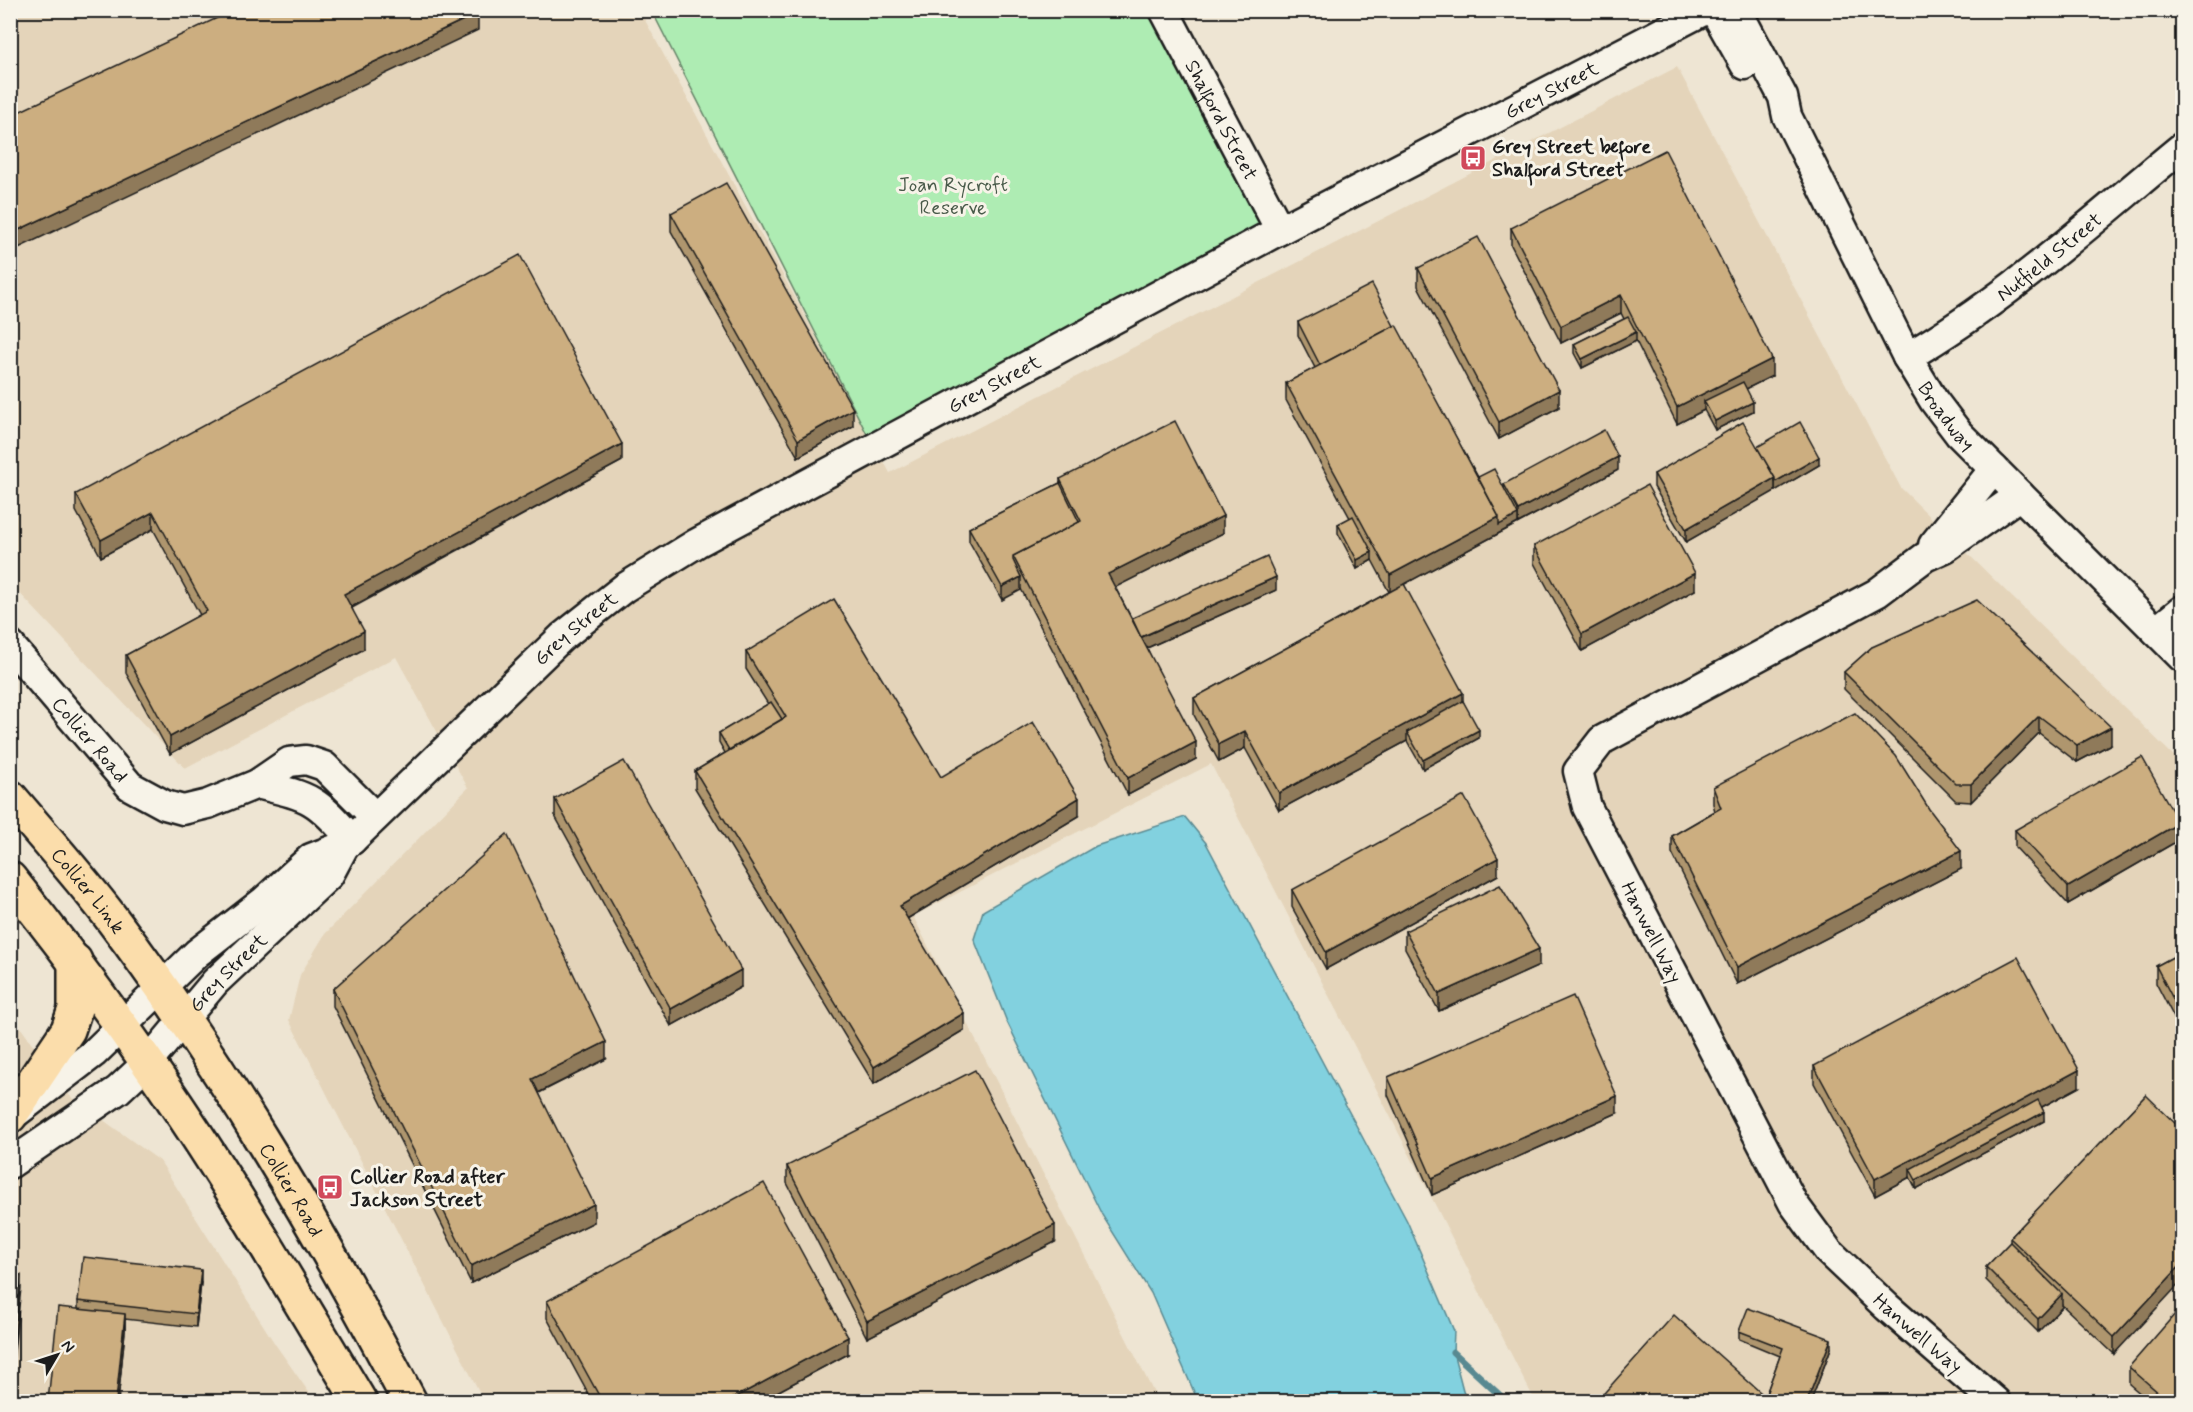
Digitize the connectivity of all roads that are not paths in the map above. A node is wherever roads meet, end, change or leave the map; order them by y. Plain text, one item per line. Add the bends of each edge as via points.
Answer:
1 (1164, 10) edge
2 (1705, 10) edge
3 (1714, 10) edge
4 (1737, 10) edge
5 (1787, 116) junction
6 (2182, 147) edge
7 (1280, 230) junction
8 (1907, 357) junction
9 (1994, 469) junction
10 (2020, 495) junction
11 (1925, 557) junction
12 (2182, 610) edge
13 (2156, 631) junction
14 (10, 645) edge
15 (2182, 657) edge
16 (256, 784) junction
17 (10, 797) edge
18 (375, 817) junction
19 (348, 842) junction
20 (10, 879) edge
21 (75, 961) junction
22 (160, 987) junction
23 (184, 1019) junction
24 (122, 1027) junction
25 (148, 1062) junction
26 (10, 1116) edge
27 (10, 1164) edge
28 (360, 1401) edge
29 (410, 1401) edge
30 (1996, 1401) edge

1 - 7 street, Shalford Street
2 - 7 street, Grey Street
3 - 5 street, Broadway via 1765,102
4 - 5 street, Broadway via 1783,97
5 - 8 street, Broadway
6 - 8 street, Nutfield Street via 2026,273 1941,337
7 - 18 street, Grey Street via 697,543 624,588 562,637
8 - 9 street, Broadway via 1953,426
9 - 10 street, Broadway
9 - 11 street, Hanwell Way
10 - 11 street, Hanwell Way via 1945,548
10 - 13 street, Broadway
11 - 30 street, Hanwell Way via 1877,593 1602,740 1578,771 1587,807 1793,1203 1829,1252
12 - 13 street
13 - 15 street, Broadway
14 - 16 street, Collier Road via 130,786 147,797 183,810
16 - 18 street, Collier Road via 289,762 306,760 324,766 346,784
16 - 19 street via 305,796 325,808
17 - 22 main road, Collier Link via 111,918
18 - 19 street, Grey Street
19 - 22 street, Grey Street via 311,858
19 - 23 street, Grey Street via 329,875 215,982
20 - 21 main road
21 - 24 main road
21 - 26 main road via 75,1009 68,1030
22 - 23 main road, Collier Road
22 - 24 street, Grey Street
23 - 25 street, Grey Street
23 - 29 main road, Collier Road via 301,1201
24 - 25 main road
24 - 26 street, Grey Street
25 - 27 street, Grey Street via 118,1090
25 - 28 main road via 246,1211

